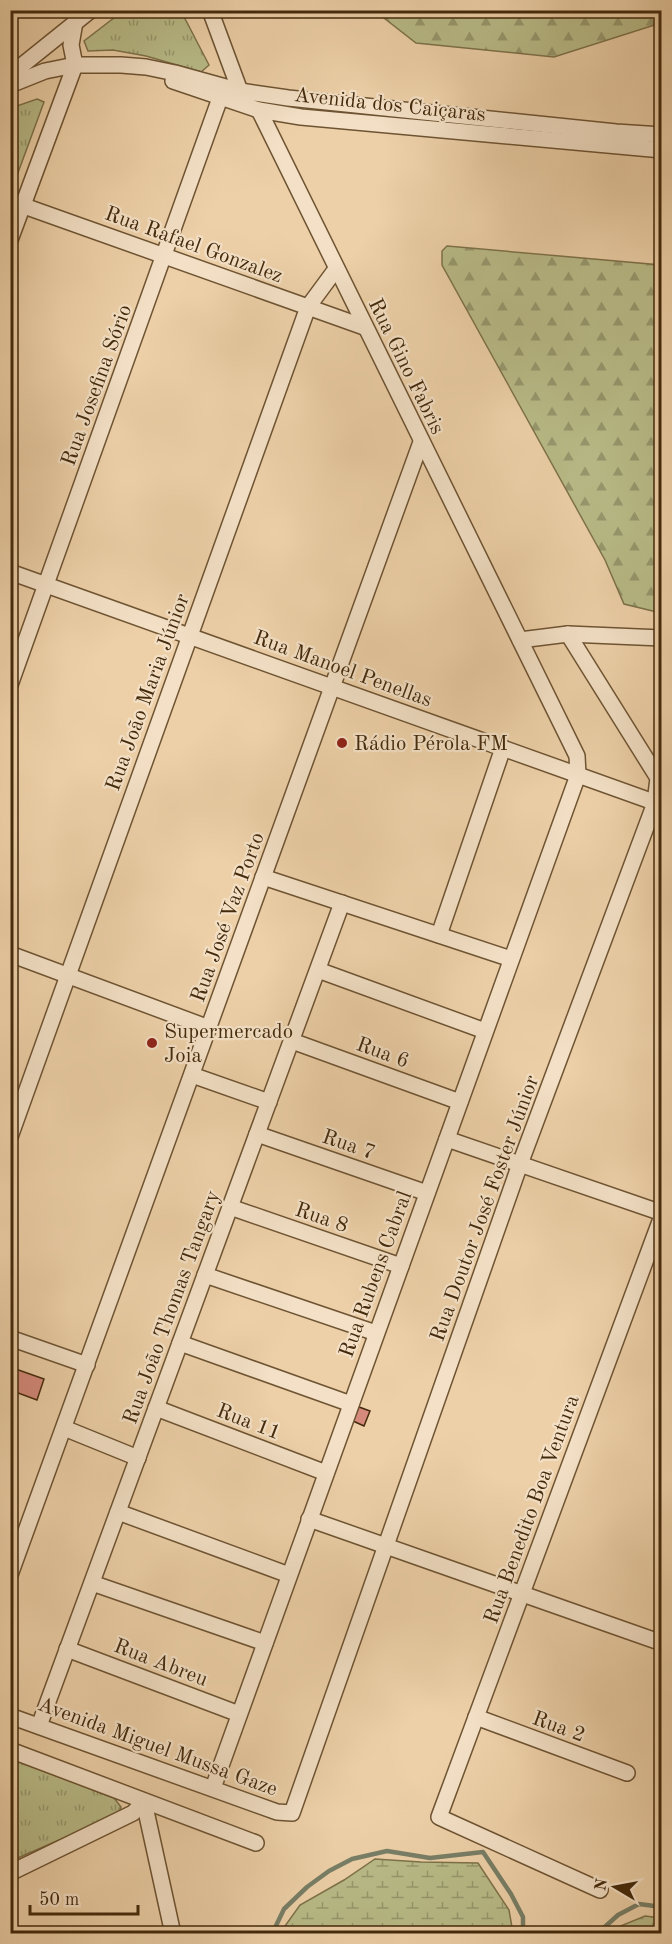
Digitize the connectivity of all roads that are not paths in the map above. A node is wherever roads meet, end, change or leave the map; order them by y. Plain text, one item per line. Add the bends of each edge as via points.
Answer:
1 (91, 10) edge
2 (210, 13) edge
3 (75, 22) junction
4 (75, 65) junction
5 (121, 65) junction
6 (10, 75) edge
7 (10, 85) edge
8 (240, 91) junction
9 (220, 98) junction
10 (259, 110) junction
11 (662, 135) edge
12 (615, 139) junction
13 (662, 150) edge
14 (17, 203) edge
15 (10, 240) edge
16 (164, 256) junction
17 (336, 269) junction
18 (308, 307) junction
19 (364, 327) junction
20 (421, 442) junction
21 (10, 572) edge
22 (46, 584) junction
23 (568, 634) junction
24 (190, 636) junction
25 (662, 638) edge
26 (520, 640) junction
27 (10, 685) edge
28 (332, 687) junction
29 (503, 748) junction
30 (578, 775) junction
31 (658, 804) edge
32 (263, 877) junction
33 (342, 903) junction
34 (439, 935) junction
35 (10, 954) edge
36 (511, 959) junction
37 (318, 970) junction
38 (68, 975) junction
39 (209, 1028) junction
40 (485, 1031) junction
41 (292, 1041) junction
42 (192, 1075) junction
43 (269, 1102) junction
44 (460, 1102) junction
45 (257, 1134) junction
46 (10, 1137) edge
47 (447, 1139) junction
48 (520, 1164) junction
49 (427, 1193) junction
50 (230, 1207) junction
51 (662, 1215) edge
52 (401, 1266) junction
53 (205, 1275) junction
54 (376, 1333) junction
55 (10, 1338) edge
56 (180, 1343) junction
57 (87, 1365) junction
58 (351, 1404) junction
59 (156, 1408) junction
60 (64, 1428) junction
61 (138, 1458) junction
62 (326, 1473) junction
63 (118, 1512) junction
64 (309, 1519) junction
65 (385, 1547) junction
66 (10, 1575) edge
67 (289, 1575) junction
68 (92, 1582) junction
69 (521, 1594) junction
70 (265, 1643) junction
71 (662, 1643) edge
72 (67, 1649) junction
73 (239, 1714) junction
74 (10, 1716) edge
75 (476, 1717) junction
76 (39, 1726) junction
77 (10, 1750) edge
78 (627, 1773) dead end
79 (213, 1788) junction
80 (144, 1802) junction
81 (292, 1813) joint
82 (256, 1843) dead end
83 (10, 1873) edge
84 (600, 1890) dead end
85 (173, 1934) edge

1 - 3 street
2 - 8 street
3 - 4 street via 71,45
3 - 6 street
4 - 5 street, Avenida dos Caiçaras
4 - 7 street, Avenida dos Caiçaras via 45,71
4 - 14 street
5 - 8 street, Avenida dos Caiçaras via 176,73
5 - 9 street, Avenida dos Caiçaras
8 - 12 street, Avenida dos Caiçaras
9 - 10 street, Avenida dos Caiçaras
9 - 16 street, Rua Josefina Sório
10 - 12 street, Avenida dos Caiçaras via 301,117
10 - 17 street, Rua Gino Fabris
11 - 12 street, Avenida dos Caiçaras
12 - 13 street, Avenida dos Caiçaras
14 - 15 street
14 - 16 street, Rua Rafael Gonzalez
16 - 18 street, Rua Rafael Gonzalez
16 - 22 street, Rua Josefina Sório
17 - 18 street, Rua João Maria Júnior
17 - 19 street, Rua Gino Fabris
18 - 19 street, Rua Rafael Gonzalez
18 - 24 street, Rua João Maria Júnior
19 - 20 street, Rua Gino Fabris
20 - 26 street, Rua Gino Fabris
20 - 28 street, Rua José Vaz Porto
21 - 22 street, Rua Manoel Penellas
22 - 24 street, Rua Manoel Penellas
22 - 27 street, Rua Josefina Sório
23 - 25 street
23 - 26 street
23 - 31 street, Rua Doutor José Foster Júnior via 658,778
24 - 28 street, Rua Manoel Penellas
24 - 38 street, Rua João Maria Júnior
26 - 30 street, Rua Gino Fabris via 577,756
28 - 29 street, Rua Manoel Penellas
28 - 32 street, Rua José Vaz Porto
29 - 30 street, Rua Manoel Penellas
29 - 34 street
30 - 31 street, Rua Manoel Penellas
30 - 36 street, Rua Rubens Cabral
31 - 48 street, Rua Doutor José Foster Júnior
32 - 33 street
32 - 39 street, Rua José Vaz Porto
33 - 34 street
33 - 37 street, Rua João Thomas Tangary
34 - 36 street
35 - 38 street
36 - 40 street, Rua Rubens Cabral
37 - 40 street
37 - 41 street, Rua João Thomas Tangary
38 - 39 street
38 - 46 street, Rua João Maria Júnior
39 - 42 street, Rua José Vaz Porto
40 - 44 street, Rua Rubens Cabral
41 - 43 street, Rua João Thomas Tangary
41 - 44 street, Rua 6
42 - 43 street
42 - 57 street, Rua José Vaz Porto
43 - 45 street, Rua João Thomas Tangary
44 - 47 street, Rua Rubens Cabral
45 - 49 street, Rua 7
45 - 50 street, Rua João Thomas Tangary
47 - 48 street
47 - 49 street, Rua Rubens Cabral
48 - 51 street
48 - 65 street, Rua Doutor José Foster Júnior
49 - 52 street, Rua Rubens Cabral
50 - 52 street, Rua 8
50 - 53 street, Rua João Thomas Tangary
51 - 69 street, Rua Benedito Boa Ventura
52 - 54 street, Rua Rubens Cabral
53 - 54 street
53 - 56 street, Rua João Thomas Tangary
54 - 58 street, Rua Rubens Cabral
55 - 57 street
56 - 58 street
56 - 59 street, Rua João Thomas Tangary
57 - 60 street, Rua José Vaz Porto
58 - 62 street, Rua Rubens Cabral
59 - 61 street, Rua João Thomas Tangary
59 - 62 street, Rua 11
60 - 61 street
60 - 66 street, Rua José Vaz Porto
61 - 63 street, Rua João Thomas Tangary
62 - 64 street, Rua Rubens Cabral
63 - 67 street
63 - 68 street, Rua João Thomas Tangary
64 - 65 street
64 - 67 street, Rua Rubens Cabral
65 - 69 street
65 - 81 street, Rua Doutor José Foster Júnior
67 - 70 street, Rua Rubens Cabral
68 - 70 street
68 - 72 street, Rua João Thomas Tangary
69 - 71 street
69 - 75 street, Rua Benedito Boa Ventura
70 - 73 street, Rua Rubens Cabral
72 - 73 street, Rua Abreu
72 - 76 street, Rua João Thomas Tangary
73 - 79 street, Rua Rubens Cabral
74 - 76 street, Avenida Miguel Mussa Gaze
75 - 78 street, Rua 2
75 - 84 street, Rua Benedito Boa Ventura via 439,1817
76 - 79 street, Avenida Miguel Mussa Gaze
77 - 80 street
79 - 81 street, Avenida Miguel Mussa Gaze via 277,1812
80 - 82 street
80 - 83 street via 134,1813
80 - 85 street

